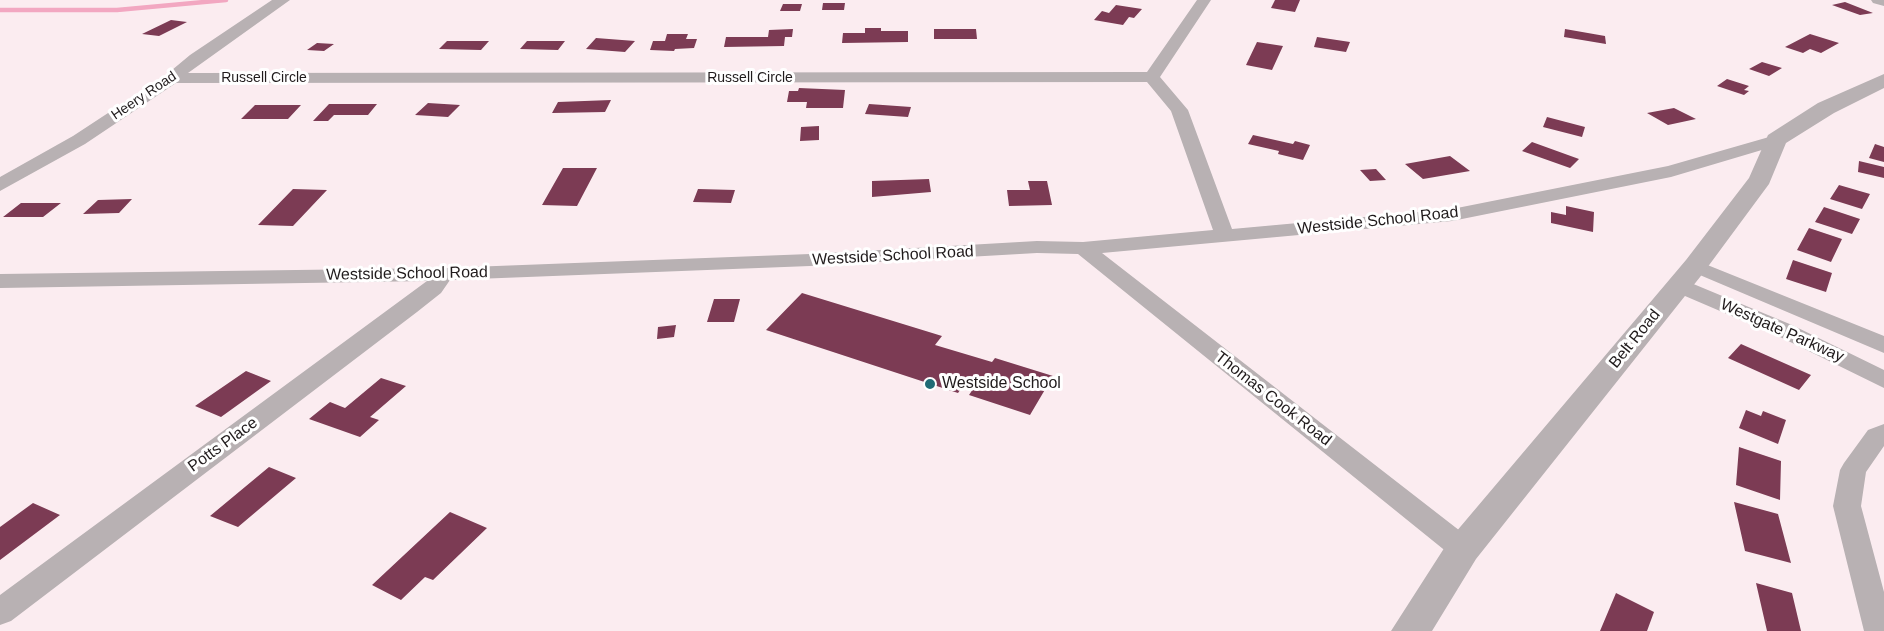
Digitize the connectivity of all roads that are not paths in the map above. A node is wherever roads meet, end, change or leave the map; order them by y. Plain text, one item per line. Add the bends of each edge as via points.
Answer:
1 (283, 0) edge
2 (1204, 0) edge
3 (1878, 0) edge
4 (1884, 2) edge
5 (1152, 77) junction
6 (172, 78) junction
7 (1884, 80) edge
8 (1776, 140) junction
9 (0, 185) edge
10 (1225, 236) junction
11 (1083, 248) junction
12 (444, 274) junction
13 (1687, 276) junction
14 (0, 281) edge
15 (1884, 345) edge
16 (1884, 380) edge
17 (1884, 433) edge
18 (1463, 549) junction
19 (1873, 570) edge
20 (0, 612) edge
21 (1411, 631) edge
22 (1879, 631) edge

1 - 6 street, Heery Road
2 - 5 street
3 - 4 street
5 - 6 street, Russell Circle
5 - 10 street via 1179,110
6 - 9 street, Heery Road via 79,140
7 - 8 street via 1826,108
8 - 10 street, Westside School Road via 1671,171 1452,215
8 - 13 street, Belt Road via 1761,179
10 - 11 street, Westside School Road
11 - 12 street, Westside School Road
11 - 18 street, Thomas Cook Road
12 - 14 street, Westside School Road
12 - 20 street, Potts Place via 410,307
13 - 15 street, Westgate Parkway via 1843,326
13 - 16 street, Westgate Parkway
13 - 18 street, Belt Road
17 - 19 street via 1853,470 1847,506
18 - 21 street, Belt Road
19 - 22 street

